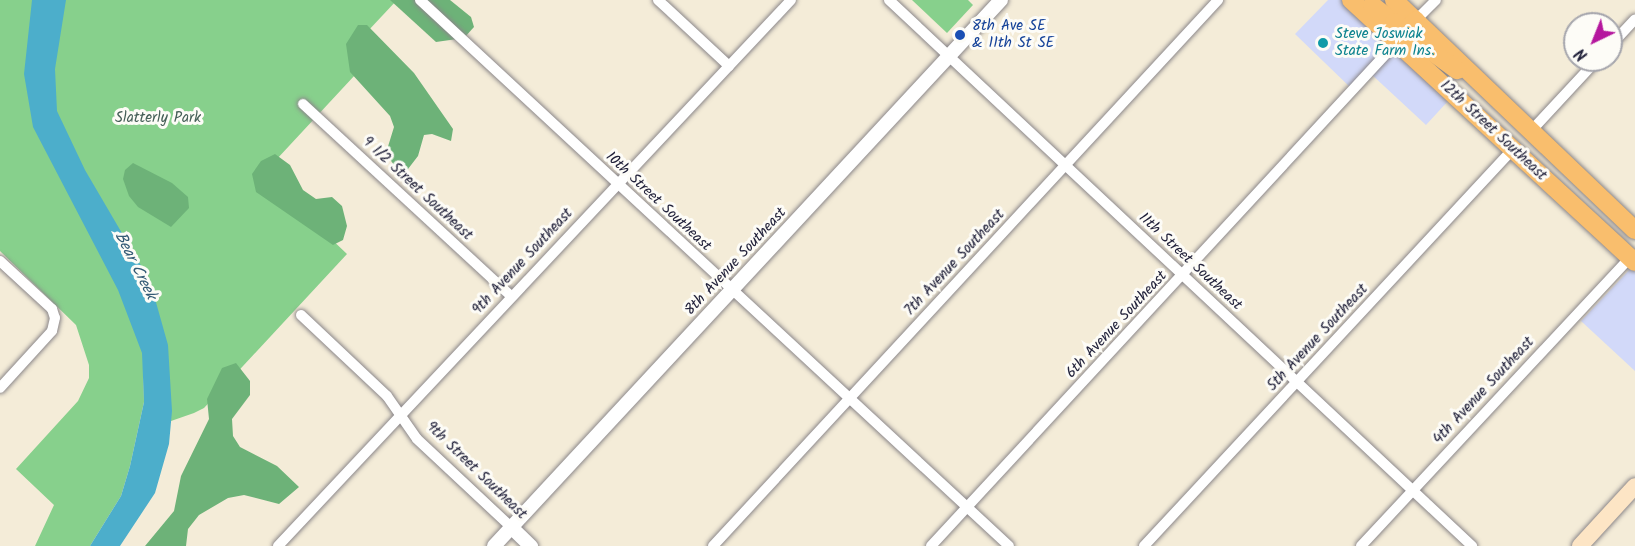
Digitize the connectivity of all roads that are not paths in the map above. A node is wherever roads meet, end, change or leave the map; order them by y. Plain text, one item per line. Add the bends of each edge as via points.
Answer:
1 (420, 0) edge
2 (658, 0) edge
3 (791, 0) edge
4 (889, 0) edge
5 (1001, 0) edge
6 (1218, 0) edge
7 (1351, 0) edge
8 (1366, 0) edge
9 (1394, 0) edge
10 (1436, 0) edge
11 (1635, 19) edge
12 (1416, 20) junction
13 (1623, 32) edge
14 (1396, 43) junction
15 (949, 56) junction
16 (729, 66) junction
17 (1586, 72) edge
18 (1478, 80) junction
19 (303, 104) dead end
20 (1531, 131) junction
21 (1513, 149) junction
22 (1064, 166) junction
23 (617, 184) junction
24 (1635, 230) edge
25 (1633, 260) edge
26 (0, 261) edge
27 (1183, 276) junction
28 (733, 291) junction
29 (512, 296) junction
30 (301, 315) dead end
31 (1298, 383) junction
32 (0, 388) edge
33 (849, 399) junction
34 (401, 416) junction
35 (1635, 486) edge
36 (1413, 490) junction
37 (967, 507) junction
38 (512, 527) junction
39 (278, 546) edge
40 (494, 546) edge
41 (531, 546) edge
42 (713, 546) edge
43 (931, 546) edge
44 (1009, 546) edge
45 (1144, 546) edge
46 (1361, 546) edge
47 (1472, 546) edge
48 (1580, 546) edge

1 - 23 street, 10th Street Southeast
2 - 16 street
3 - 16 street, 9th Avenue Southeast
4 - 15 street, 11th Street Southeast
5 - 15 street, 8th Avenue Southeast
6 - 22 street, 7th Avenue Southeast
7 - 14 main road, 12th Street Southeast
8 - 12 main road via 1394,22 1410,26
9 - 12 main road, 12th Street Southeast
10 - 12 street
11 - 13 street
12 - 18 main road, 12th Street Southeast
14 - 18 main road via 1404,38 1416,40 1437,58
14 - 21 main road, 12th Street Southeast
14 - 27 street, 6th Avenue Southeast
15 - 22 street, 11th Street Southeast
15 - 28 street, 8th Avenue Southeast
16 - 23 street, 9th Avenue Southeast
17 - 20 street
18 - 20 main road, 12th Street Southeast
19 - 29 street, 9 1/2 Street Southeast
20 - 24 main road, 12th Street Southeast
21 - 25 main road, 12th Street Southeast
21 - 31 street, 5th Avenue Southeast
22 - 27 street, 11th Street Southeast
22 - 33 street, 7th Avenue Southeast
23 - 28 street, 10th Street Southeast
23 - 29 street, 9th Avenue Southeast
25 - 36 street, 4th Avenue Southeast
26 - 32 street via 52,309 52,331
27 - 31 street, 11th Street Southeast
27 - 37 street, 6th Avenue Southeast
28 - 33 street, 10th Street Southeast
28 - 38 street, 8th Avenue Southeast
29 - 34 street, 9th Avenue Southeast
30 - 34 street, 9th Street Southeast via 387,396
31 - 36 street, 11th Street Southeast
31 - 45 street, 5th Avenue Southeast
33 - 37 street, 10th Street Southeast
33 - 42 street, 7th Avenue Southeast
34 - 38 street, 9th Street Southeast via 417,439
34 - 39 street, 9th Avenue Southeast
35 - 48 main road
36 - 46 street, 4th Avenue Southeast
36 - 47 street, 11th Street Southeast
37 - 43 street, 6th Avenue Southeast
37 - 44 street, 10th Street Southeast
38 - 40 street, 8th Avenue Southeast
38 - 41 street, 9th Street Southeast

